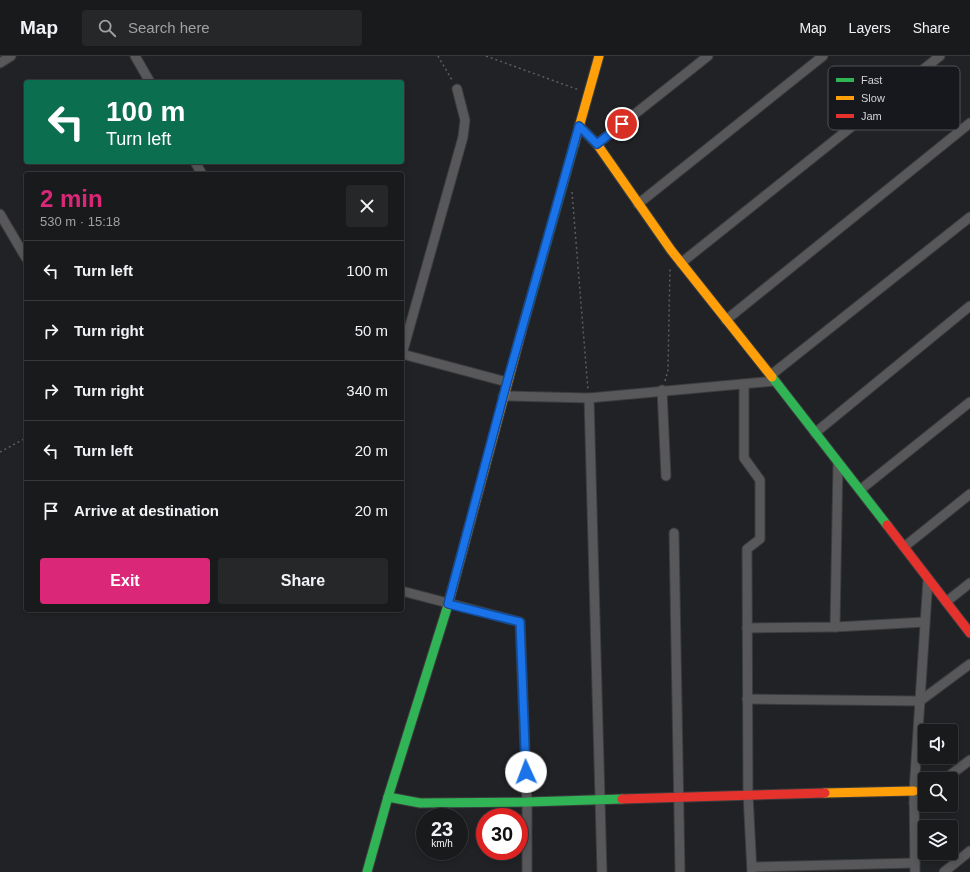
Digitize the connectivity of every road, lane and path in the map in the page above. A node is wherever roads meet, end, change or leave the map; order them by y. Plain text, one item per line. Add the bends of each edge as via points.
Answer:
1 (10, 56) edge
2 (438, 56) edge
3 (486, 56) edge
4 (599, 56) edge
5 (708, 56) edge
6 (823, 56) edge
7 (940, 56) edge
8 (139, 57) edge
9 (0, 63) edge
10 (927, 66) edge
11 (149, 80) edge
12 (457, 89) joint
13 (589, 93) junction
14 (970, 123) edge
15 (579, 126) junction
16 (847, 130) edge
17 (597, 144) junction
18 (572, 191) dead end
19 (638, 204) junction
20 (0, 214) edge
21 (970, 216) edge
22 (24, 255) edge
23 (681, 263) junction
24 (670, 266) dead end
25 (970, 306) edge
26 (726, 320) junction
27 (404, 347) edge
28 (404, 355) edge
29 (773, 378) junction
30 (507, 382) junction
31 (744, 384) junction
32 (662, 390) junction
33 (503, 396) junction
34 (588, 398) junction
35 (970, 402) edge
36 (815, 433) junction
37 (24, 439) edge
38 (0, 452) edge
39 (838, 463) junction
40 (666, 476) dead end
41 (860, 490) junction
42 (970, 494) edge
43 (674, 533) dead end
44 (904, 547) junction
45 (928, 579) junction
46 (970, 583) edge
47 (404, 593) edge
48 (946, 602) junction
49 (448, 604) junction
50 (925, 622) junction
51 (835, 627) junction
52 (747, 628) junction
53 (970, 632) edge
54 (970, 664) edge
55 (747, 699) junction
56 (920, 701) junction
57 (970, 760) edge
58 (954, 772) edge
59 (914, 791) junction
60 (748, 794) junction
61 (388, 797) junction
62 (678, 797) junction
63 (600, 800) junction
64 (918, 800) edge
65 (527, 802) junction
66 (914, 803) junction
67 (970, 851) edge
68 (915, 868) edge
69 (752, 870) edge
70 (367, 872) edge
71 (527, 872) edge
72 (602, 872) edge
73 (680, 872) edge
74 (944, 872) edge

1 - 9 street
2 - 12 path
3 - 13 path
4 - 13 street
5 - 17 street
6 - 19 street
7 - 10 street
8 - 11 street
12 - 27 street via 464,120 463,137
13 - 15 street
14 - 26 street
15 - 17 street
15 - 30 street
16 - 23 street
17 - 19 street
18 - 34 path
19 - 23 street
20 - 22 street
21 - 29 street
23 - 26 street
24 - 32 path via 668,370
25 - 36 street
26 - 29 street
28 - 30 street
29 - 31 street
29 - 36 street
30 - 33 street
31 - 32 street
31 - 52 street via 744,458 760,480 760,539 747,549
32 - 34 street
32 - 40 street
33 - 34 street
33 - 49 street
34 - 63 street
35 - 41 street
36 - 39 street
37 - 38 path
39 - 41 street
39 - 51 street
41 - 44 street
42 - 44 street
43 - 62 street
44 - 45 street
45 - 48 street
45 - 50 street
46 - 48 street
47 - 49 street
48 - 53 street
49 - 61 street
49 - 65 street via 520,622
50 - 51 street
50 - 56 street
51 - 52 street
52 - 55 street
54 - 56 street
55 - 56 street
55 - 60 street
56 - 59 street
57 - 58 street
59 - 60 street
59 - 66 street
60 - 62 street
60 - 69 street
61 - 65 street via 420,803
61 - 70 street
62 - 63 street
62 - 73 street
63 - 65 street
63 - 72 street
64 - 66 street
65 - 71 street
66 - 68 street
67 - 74 street
68 - 69 street

